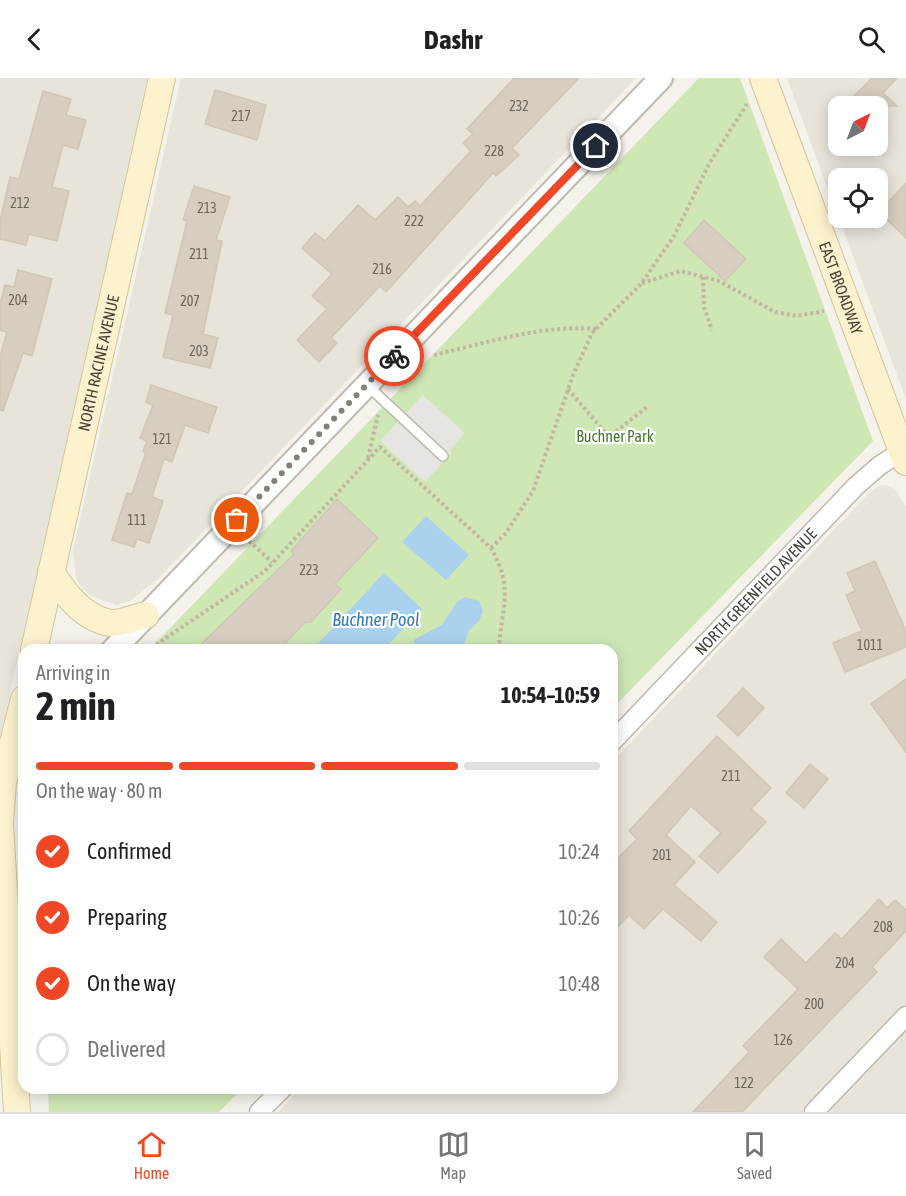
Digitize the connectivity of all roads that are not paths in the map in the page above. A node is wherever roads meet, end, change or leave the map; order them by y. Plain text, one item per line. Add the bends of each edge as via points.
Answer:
1 (162, 78) edge
2 (661, 78) edge
3 (763, 78) edge
4 (366, 385) junction
5 (905, 454) edge
6 (443, 456) dead end
7 (51, 572) junction
8 (146, 615) junction
9 (35, 644) edge
10 (119, 644) edge
11 (18, 721) edge
12 (618, 736) edge
13 (18, 761) edge
14 (1, 782) edge
15 (906, 1016) edge
16 (276, 1094) edge
17 (17, 1112) edge
18 (259, 1112) edge
19 (814, 1112) edge

1 - 7 main road, NORTH RACINE AVENUE
2 - 4 street
3 - 5 main road, EAST BROADWAY
4 - 6 lane
4 - 8 street
5 - 12 street, NORTH GREENFIELD AVENUE via 879,466 856,486
7 - 8 main road via 72,601 99,619 111,623
7 - 9 main road, NORTH RACINE AVENUE
8 - 10 street
11 - 14 main road
13 - 14 street
14 - 17 main road
15 - 19 street
16 - 18 street

